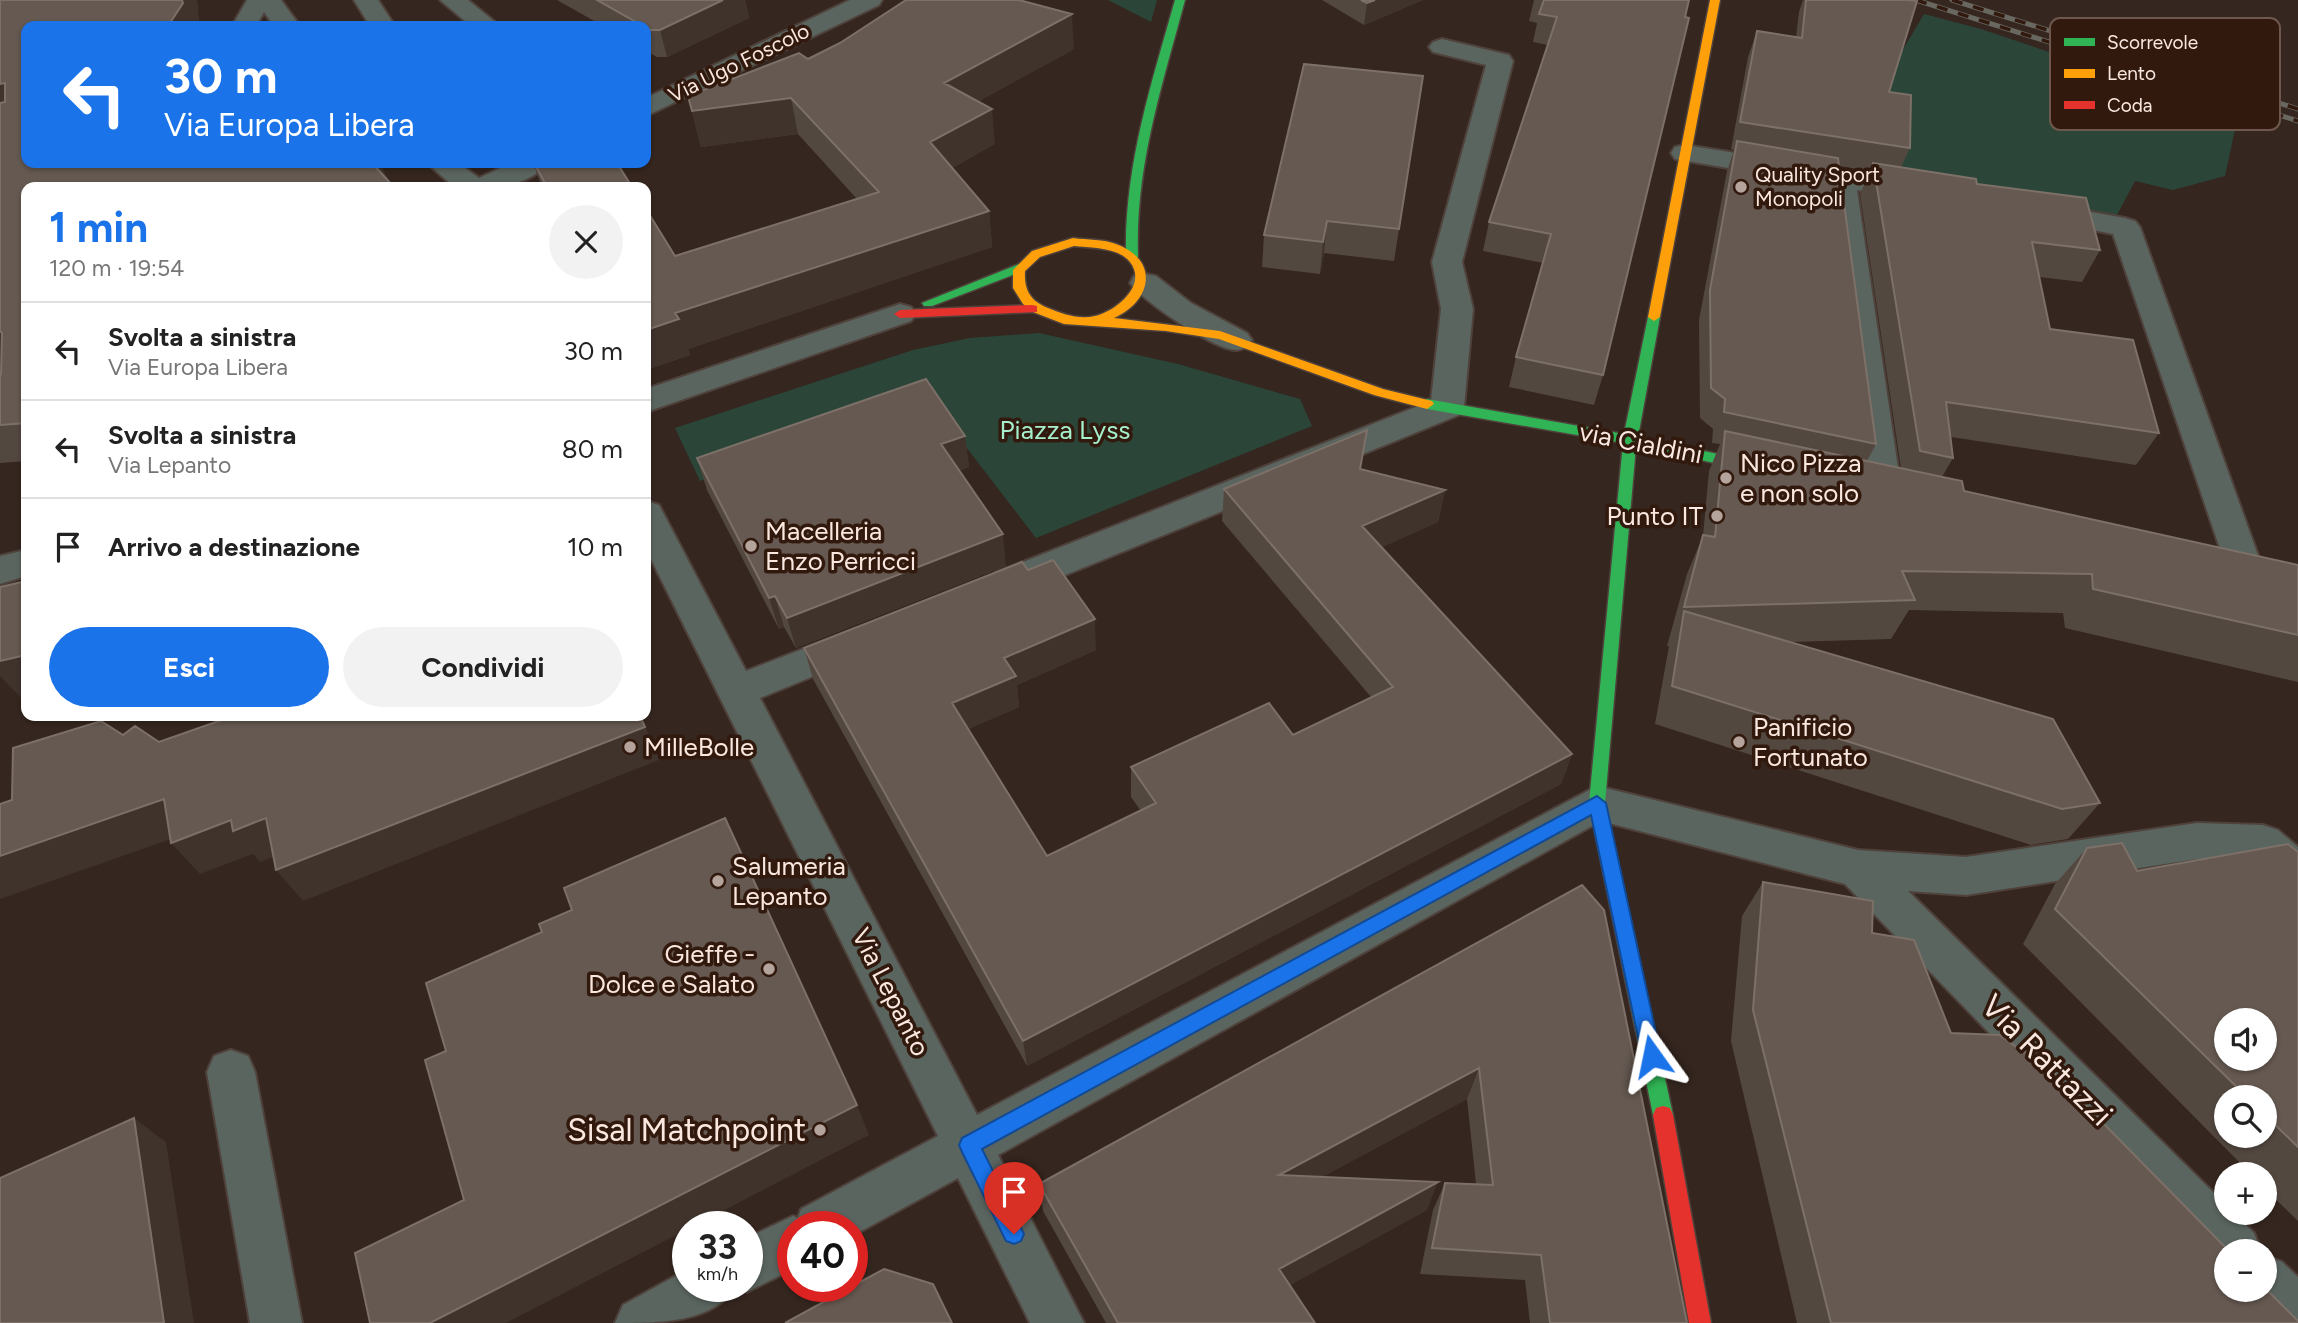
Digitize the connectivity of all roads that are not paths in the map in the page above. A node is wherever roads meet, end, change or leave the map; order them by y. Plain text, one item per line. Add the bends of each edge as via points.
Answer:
1 (259, 0) edge
2 (268, 0) edge
3 (366, 0) edge
4 (452, 0) edge
5 (870, 0) edge
6 (1180, 0) edge
7 (1715, 0) edge
8 (247, 21) edge
9 (283, 21) edge
10 (379, 21) edge
11 (480, 21) edge
12 (1442, 47) dead end
13 (651, 106) edge
14 (1141, 150) junction
15 (1685, 153) junction
16 (447, 168) edge
17 (523, 168) edge
18 (1840, 177) junction
19 (466, 182) edge
20 (493, 182) edge
21 (1116, 195) dead end
22 (1949, 196) edge
23 (2017, 208) edge
24 (1091, 225) dead end
25 (1073, 242) junction
26 (1019, 268) junction
27 (1139, 270) junction
28 (1032, 309) junction
29 (900, 314) junction
30 (1093, 320) junction
31 (1236, 340) junction
32 (651, 399) edge
33 (1447, 407) junction
34 (1630, 440) junction
35 (1777, 472) edge
36 (1884, 495) edge
37 (651, 524) edge
38 (21, 564) edge
39 (0, 569) edge
40 (2246, 572) edge
41 (982, 593) edge
42 (892, 629) edge
43 (737, 691) junction
44 (1597, 803) junction
45 (1858, 869) junction
46 (2298, 873) edge
47 (230, 1072) dead end
48 (970, 1145) junction
49 (848, 1211) edge
50 (2224, 1239) edge
51 (2277, 1293) edge
52 (680, 1302) edge
53 (2298, 1314) edge
54 (276, 1323) edge
55 (642, 1323) edge
56 (1058, 1323) edge
57 (1700, 1323) edge

1 - 8 street
2 - 9 street
3 - 10 street
4 - 11 street
5 - 13 street, Via Ugo Foscolo
6 - 14 street
7 - 15 street
12 - 33 street via 1500,61 1447,262 1457,309
14 - 21 street
14 - 27 street via 1128,228
15 - 18 street
15 - 34 street
16 - 19 street
17 - 20 street
18 - 22 street
18 - 36 street
23 - 40 street via 2125,227
24 - 25 street
25 - 26 street via 1031,256
25 - 27 street via 1114,247
26 - 28 street via 1015,286
26 - 29 street
27 - 30 street via 1139,298 1125,309
27 - 31 street, via Cialdini via 1180,310
28 - 29 street
28 - 30 street via 1070,321
29 - 32 street
30 - 31 street, via Cialdini via 1150,324
31 - 33 street, via Cialdini via 1393,398
33 - 34 street, via Cialdini
33 - 41 street
34 - 35 street, via Cialdini
34 - 44 street
37 - 43 street, Via Lepanto
38 - 39 street
42 - 43 street
43 - 48 street, Via Lepanto
44 - 45 street
44 - 48 street
44 - 57 street via 1652,1056
45 - 46 street via 1966,876 2197,841 2263,843
45 - 50 street, Via Rattazzi
47 - 54 street
48 - 49 street
48 - 56 street, Via Lepanto
51 - 53 street
52 - 55 street

